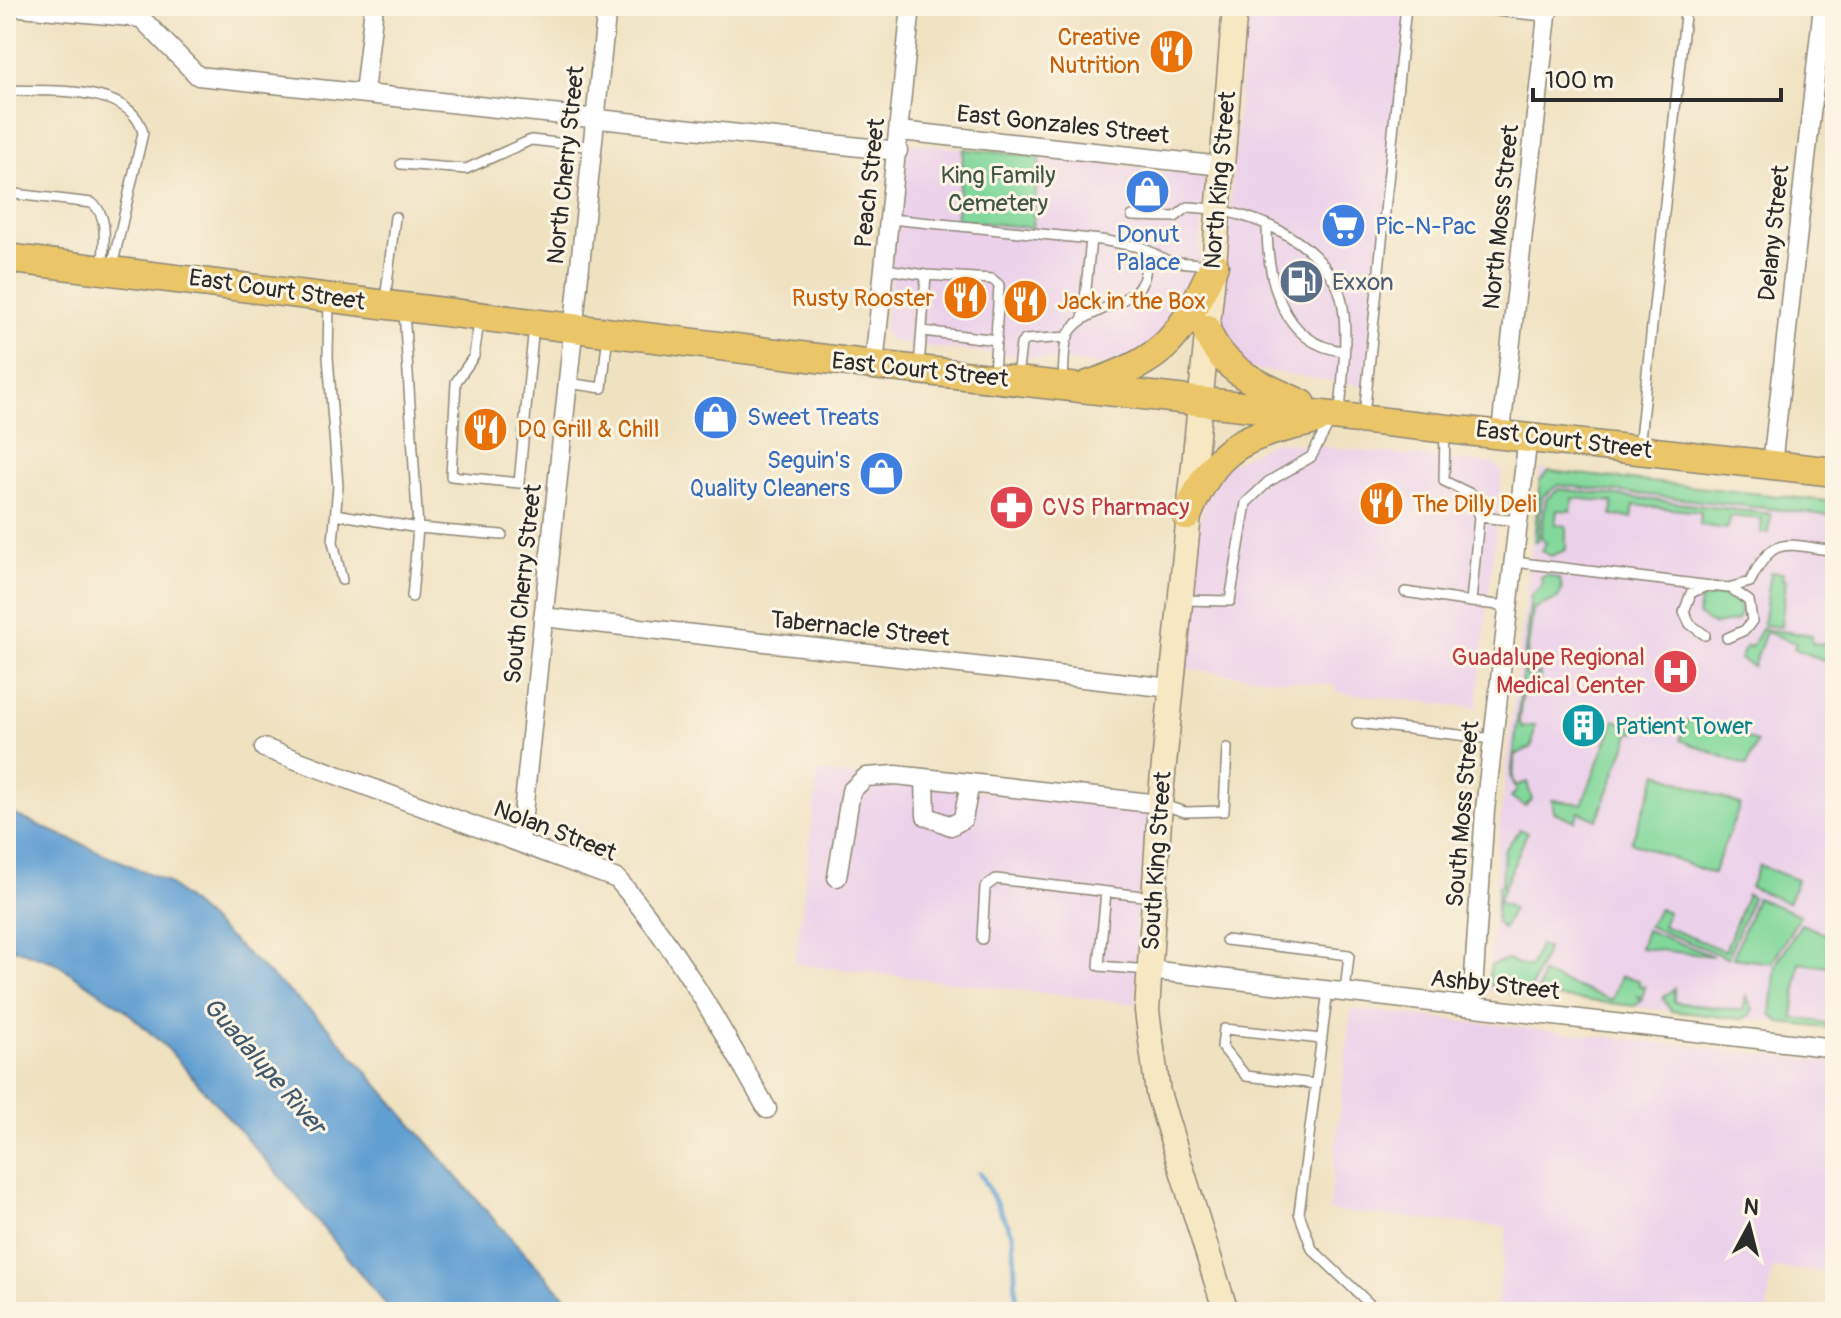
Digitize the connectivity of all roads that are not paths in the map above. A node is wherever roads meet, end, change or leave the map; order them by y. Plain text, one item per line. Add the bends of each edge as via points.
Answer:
1 (10, 6) edge
2 (374, 6) edge
3 (607, 6) edge
4 (911, 6) edge
5 (1406, 6) edge
6 (1493, 6) edge
7 (1686, 6) edge
8 (1823, 6) edge
9 (1548, 9) edge
10 (1231, 11) edge
11 (6, 90) edge
12 (364, 93) junction
13 (597, 118) junction
14 (900, 131) junction
15 (594, 147) junction
16 (898, 151) junction
17 (401, 164) dead end
18 (1222, 166) junction
19 (6, 193) edge
20 (1218, 209) junction
21 (1132, 216) dead end
22 (395, 217) dead end
23 (890, 219) junction
24 (1267, 226) junction
25 (1091, 239) junction
26 (1141, 247) junction
27 (6, 258) edge
28 (1214, 265) junction
29 (108, 268) junction
30 (885, 269) junction
31 (926, 275) junction
32 (329, 297) junction
33 (394, 306) junction
34 (479, 317) junction
35 (1083, 319) junction
36 (534, 324) junction
37 (1206, 329) junction
38 (573, 330) junction
39 (923, 331) junction
40 (608, 334) junction
41 (1068, 337) junction
42 (997, 340) junction
43 (1343, 351) junction
44 (874, 365) junction
45 (919, 370) junction
46 (1005, 379) junction
47 (568, 383) junction
48 (1071, 387) junction
49 (1199, 401) junction
50 (1345, 417) junction
51 (1445, 427) junction
52 (1514, 434) junction
53 (1639, 449) junction
54 (1772, 465) junction
55 (1835, 472) edge
56 (336, 514) junction
57 (1187, 516) junction
58 (1479, 517) junction
59 (1518, 521) junction
60 (418, 528) junction
61 (502, 535) dead end
62 (1835, 551) edge
63 (1514, 562) junction
64 (342, 580) dead end
65 (1711, 586) junction
66 (1728, 588) junction
67 (1405, 592) dead end
68 (412, 597) dead end
69 (1179, 600) junction
70 (1471, 602) junction
71 (1509, 606) junction
72 (543, 617) junction
73 (1705, 635) dead end
74 (1727, 638) dead end
75 (1171, 688) junction
76 (1357, 723) dead end
77 (1493, 739) junction
78 (264, 748) dead end
79 (1227, 748) dead end
80 (925, 778) junction
81 (970, 783) junction
82 (1160, 804) junction
83 (520, 842) junction
84 (837, 877) dead end
85 (1106, 892) junction
86 (1154, 897) junction
87 (982, 939) dead end
88 (1226, 940) dead end
89 (1149, 970) junction
90 (1337, 991) junction
91 (1472, 1006) junction
92 (1322, 1039) junction
93 (1835, 1048) edge
94 (1316, 1084) junction
95 (767, 1109) dead end
96 (1835, 1202) edge
97 (1835, 1244) edge
98 (1226, 1312) edge
99 (1378, 1312) edge

1 - 12 street via 141,18 198,76
2 - 12 street
3 - 13 street, North Cherry Street
4 - 14 street, Peach Street
5 - 50 lane
6 - 9 street
7 - 53 lane
8 - 54 street, Delany Street
9 - 52 street, North Moss Street
10 - 18 main road, North King Street
11 - 29 lane via 100,95 120,104 141,124
12 - 13 street
13 - 15 street, North Cherry Street
13 - 16 street
14 - 16 street, Peach Street
14 - 18 street, East Gonzales Street
15 - 17 lane via 531,140 466,169
15 - 38 street, North Cherry Street
16 - 23 street, Peach Street
18 - 20 main road, North King Street
19 - 29 lane via 99,208
20 - 21 lane via 1188,207 1162,219
20 - 24 lane
20 - 28 main road, North King Street
22 - 33 lane
23 - 25 lane
23 - 30 street, Peach Street
24 - 43 lane via 1309,251 1336,285 1344,322
24 - 43 lane via 1274,291 1293,324 1316,343
25 - 26 lane
25 - 35 lane
26 - 28 lane via 1168,261
26 - 35 lane via 1148,264 1145,277 1123,301
27 - 29 main road, East Court Street
28 - 37 main road, North King Street
28 - 48 main road via 1189,319 1165,348 1128,370
29 - 32 main road, East Court Street
30 - 31 lane
30 - 44 street, Peach Street
31 - 39 lane
31 - 42 lane via 992,279 999,285
32 - 33 main road, East Court Street
32 - 56 lane
33 - 34 main road, East Court Street
33 - 60 lane
34 - 36 main road, East Court Street
34 - 36 lane via 474,356 456,382 451,476 519,483
35 - 41 lane
36 - 38 main road, East Court Street
37 - 49 main road, North King Street
37 - 50 main road via 1220,356 1244,375
38 - 40 main road, East Court Street
38 - 47 street, South Cherry Street
39 - 42 lane
39 - 45 lane
40 - 44 main road, East Court Street
40 - 47 lane via 602,388
41 - 46 lane via 1025,340
41 - 48 lane
42 - 46 lane
43 - 50 lane
44 - 45 main road, East Court Street
45 - 46 main road, East Court Street
46 - 48 main road, East Court Street
47 - 72 street, South Cherry Street
48 - 49 main road, East Court Street
49 - 50 main road, East Court Street
49 - 57 main road, South King Street
50 - 51 main road, East Court Street
50 - 57 main road via 1244,440 1228,450 1209,471
50 - 69 lane via 1311,457 1268,482 1246,503 1230,601
51 - 52 main road, East Court Street
51 - 58 lane via 1444,481 1471,494
52 - 53 main road, East Court Street
52 - 59 street, South Moss Street
53 - 54 main road, East Court Street
54 - 55 main road, East Court Street
56 - 60 lane
56 - 64 lane via 333,542
57 - 69 main road, South King Street
58 - 59 lane
58 - 70 lane
59 - 63 street, South Moss Street
60 - 61 lane
60 - 68 lane
62 - 66 lane via 1772,548 1750,582
63 - 65 lane
63 - 71 street, South Moss Street
65 - 66 lane
65 - 73 lane via 1691,593 1684,612
66 - 74 lane via 1749,601 1752,621
67 - 70 lane
69 - 75 main road, South King Street
70 - 71 lane
71 - 77 street, South Moss Street
72 - 75 street, Tabernacle Street
72 - 83 street, South Cherry Street
75 - 82 main road, South King Street
76 - 77 lane
77 - 91 street, South Moss Street
78 - 83 street, Nolan Street
79 - 82 lane via 1224,811 1185,812
80 - 81 street
80 - 81 street via 926,816 951,826 963,819
80 - 84 street via 866,777 851,791
81 - 82 street
82 - 86 main road, South King Street
83 - 95 street, Nolan Street via 617,879 638,902
85 - 86 lane
85 - 87 lane via 996,879 985,887
85 - 89 lane via 1099,966
86 - 89 main road, South King Street
88 - 90 lane via 1349,955
89 - 90 street, Ashby Street
89 - 98 main road, South King Street via 1147,1011 1158,1093
90 - 91 street, Ashby Street
90 - 92 lane
91 - 93 street, Ashby Street
92 - 94 lane
92 - 94 lane via 1224,1029 1222,1047 1246,1076
94 - 99 lane via 1299,1213 1312,1249
96 - 97 lane

